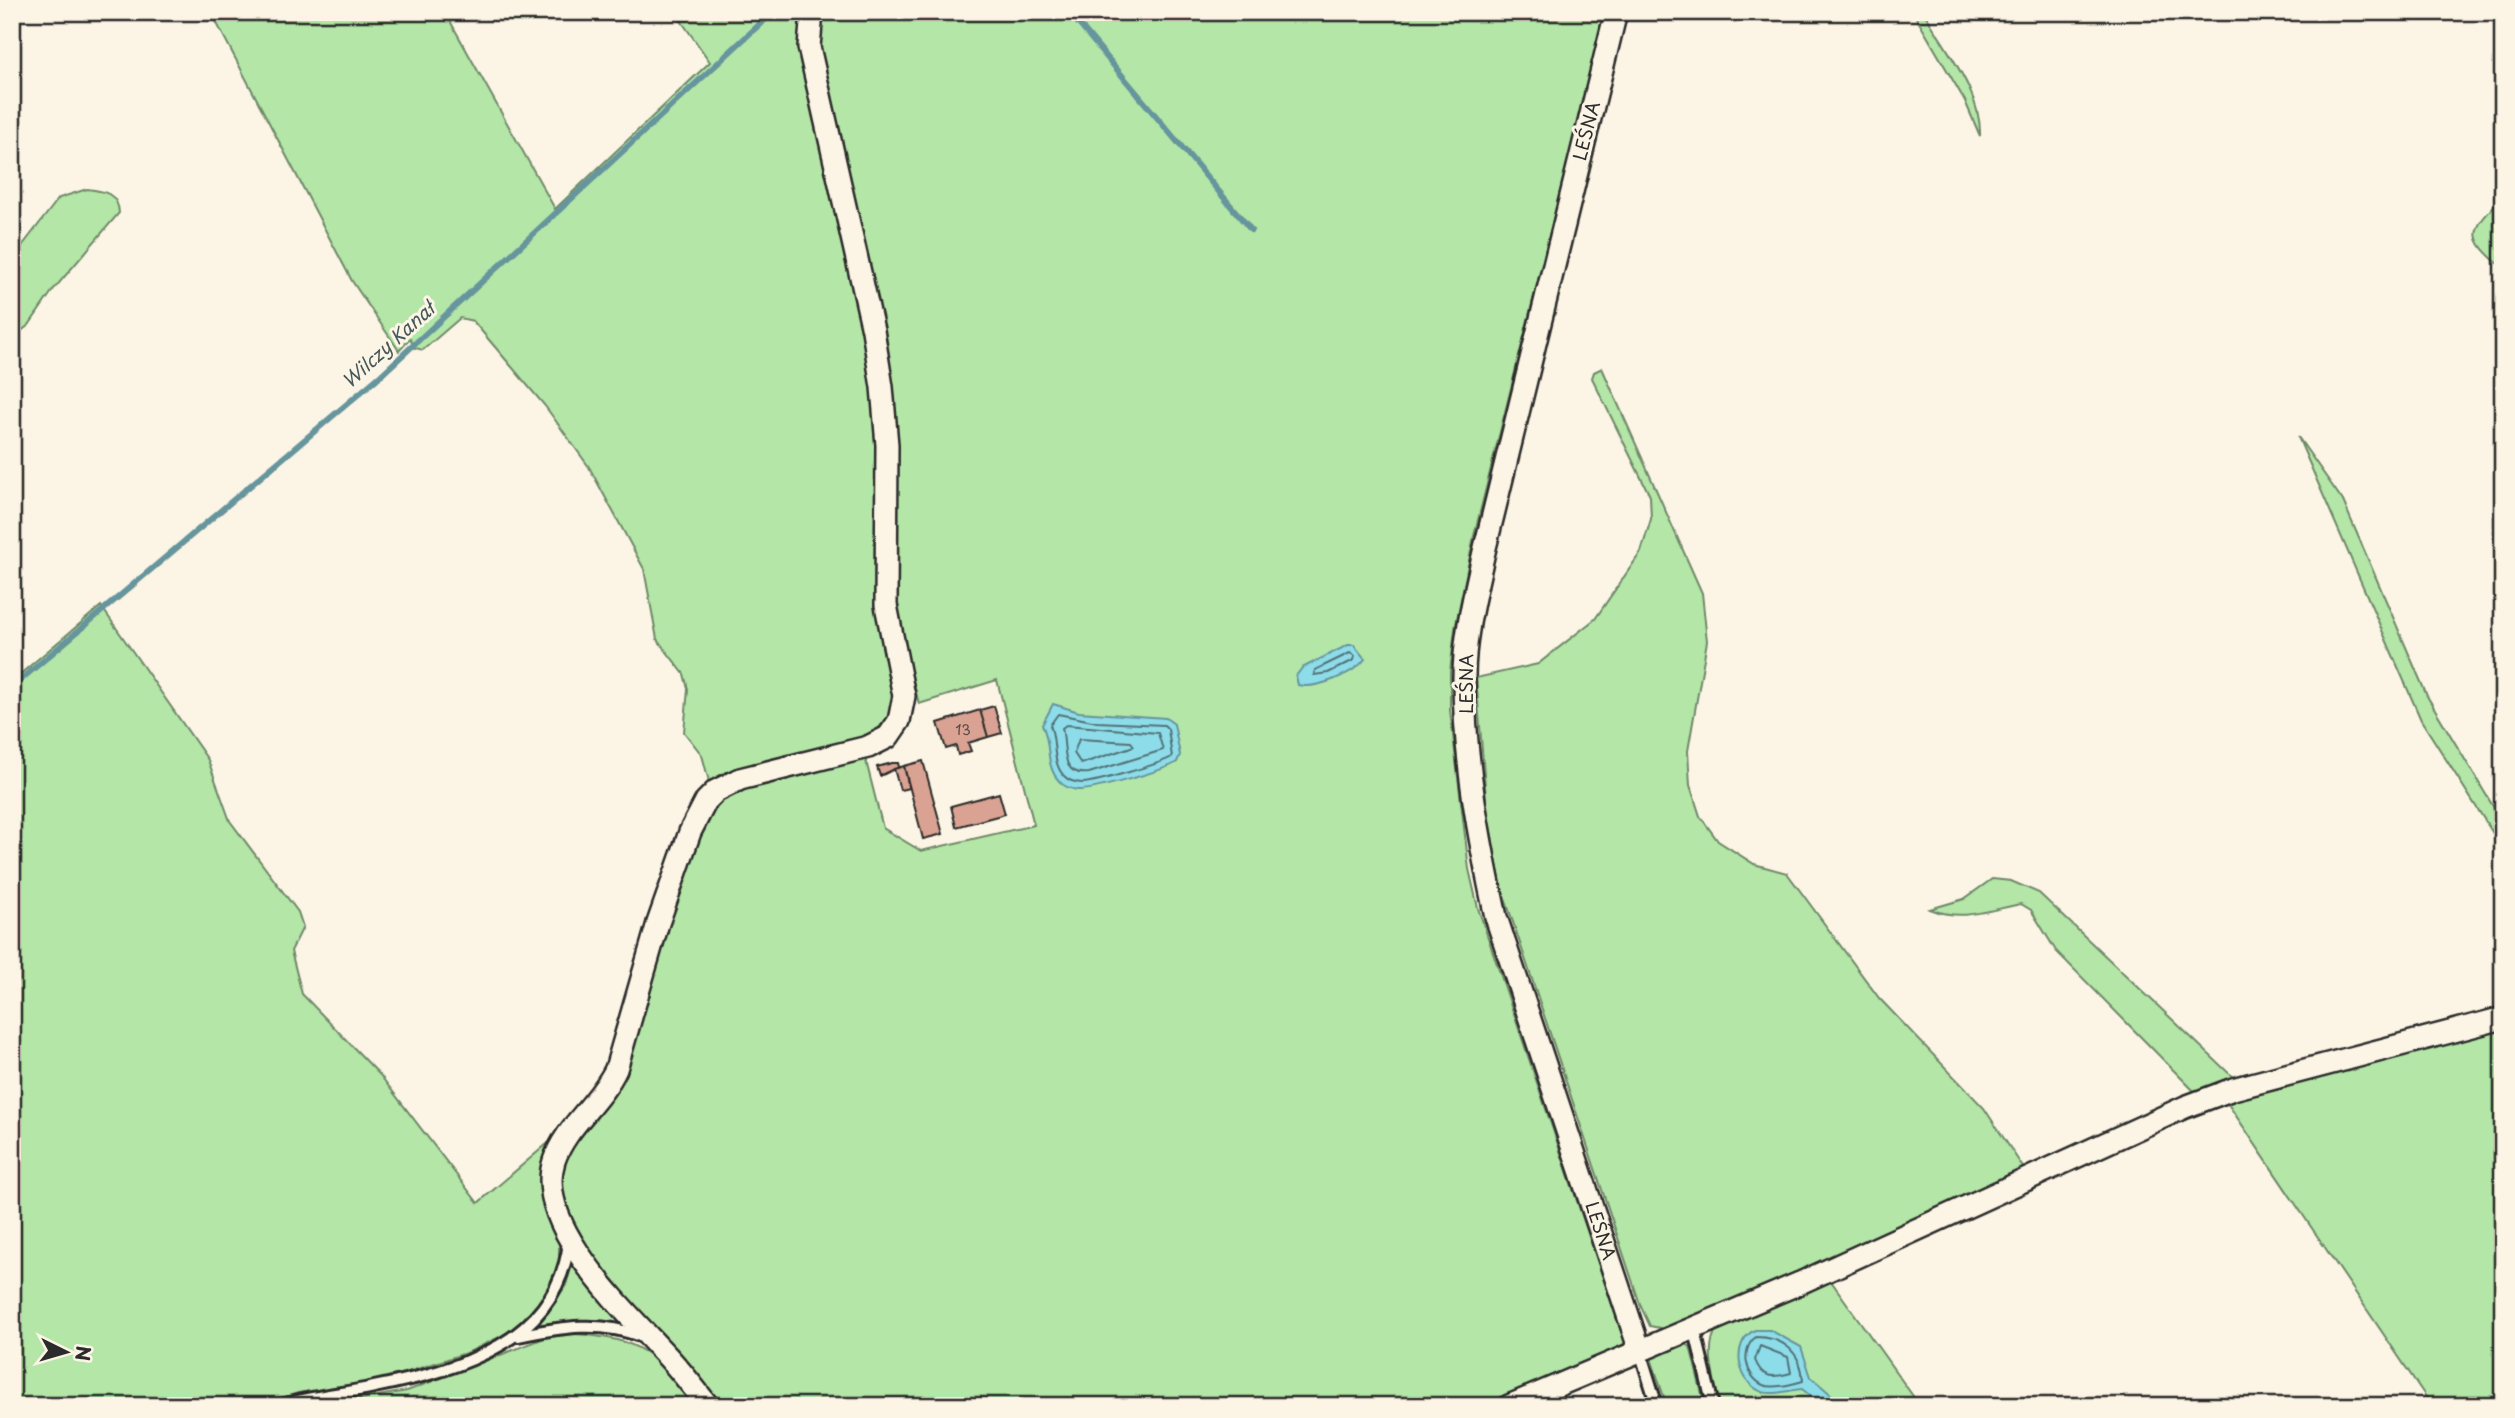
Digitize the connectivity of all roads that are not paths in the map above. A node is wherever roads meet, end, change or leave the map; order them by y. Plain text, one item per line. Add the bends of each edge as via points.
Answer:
1 (812, 12) edge
2 (1616, 12) edge
3 (2503, 1018) edge
4 (570, 1241) junction
5 (1694, 1327) junction
6 (519, 1336) junction
7 (652, 1340) junction
8 (1639, 1348) junction
9 (279, 1406) edge
10 (708, 1406) edge
11 (1509, 1406) edge
12 (1657, 1406) edge
13 (1713, 1406) edge

1 - 4 street via 809,47 882,387 887,445 886,604 904,696 899,722 888,737 868,747 740,779 716,791 699,813 649,950 616,1069 606,1091 560,1146 553,1163 552,1196
2 - 8 street, LEŚNA via 1484,552 1469,620 1464,678 1473,786 1496,917
3 - 5 street via 2258,1082 2185,1107
4 - 6 lane via 561,1282
4 - 7 street
5 - 8 street
5 - 13 lane
6 - 7 lane via 598,1326
6 - 9 lane via 414,1378
7 - 10 street
8 - 11 street
8 - 12 lane

